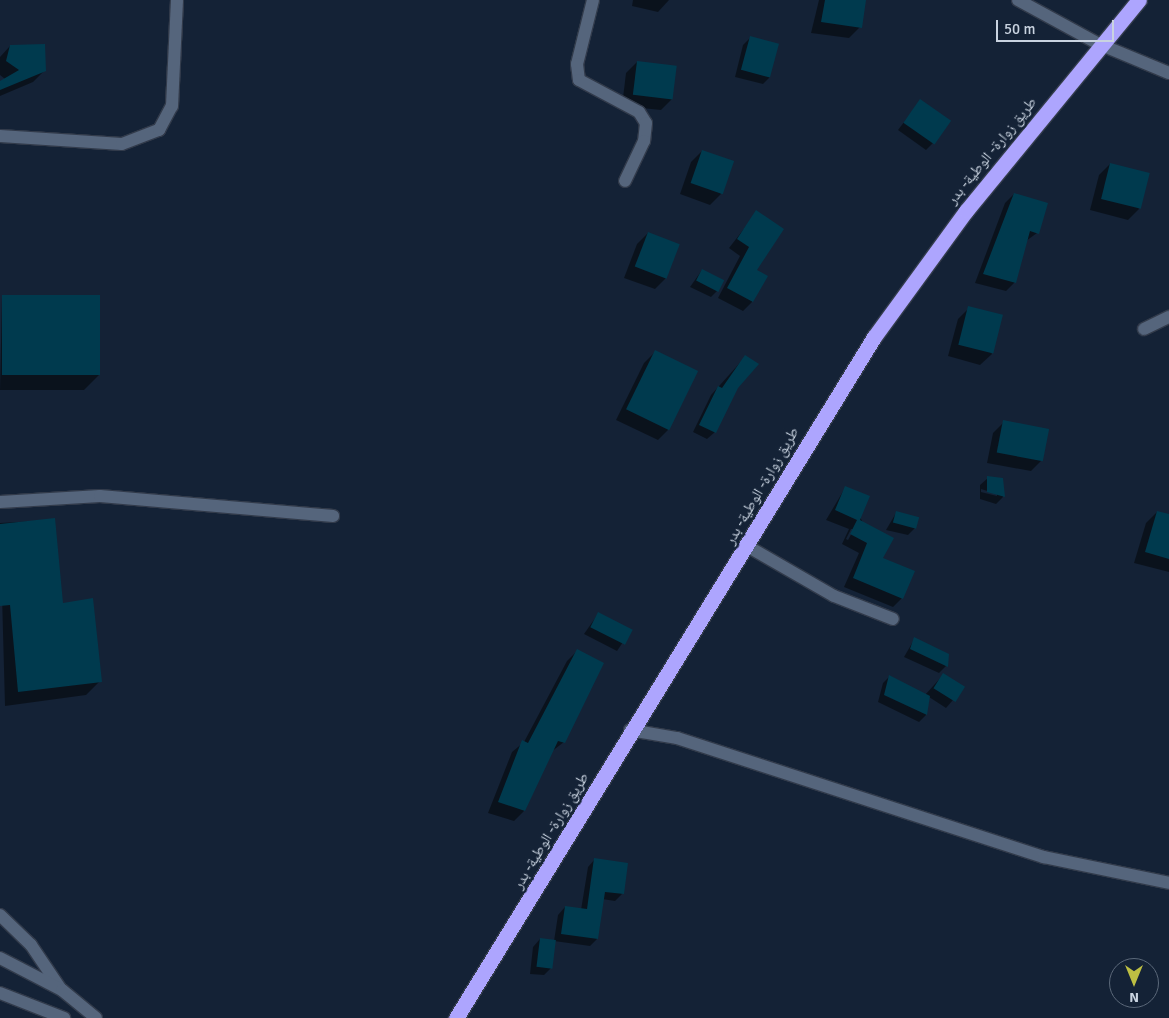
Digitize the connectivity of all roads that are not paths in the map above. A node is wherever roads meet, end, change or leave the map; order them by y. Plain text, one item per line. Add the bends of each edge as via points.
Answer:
1 (178, 0) edge
2 (593, 0) edge
3 (1018, 0) edge
4 (1139, 0) edge
5 (1099, 44) junction
6 (1169, 73) edge
7 (0, 136) edge
8 (625, 181) dead end
9 (1169, 317) edge
10 (1144, 330) dead end
11 (0, 502) edge
12 (333, 516) dead end
13 (747, 546) junction
14 (893, 619) dead end
15 (630, 730) junction
16 (1169, 883) edge
17 (0, 916) edge
18 (0, 958) edge
19 (62, 990) junction
20 (0, 993) edge
21 (64, 1018) edge
22 (96, 1018) edge
23 (456, 1018) edge

1 - 7 street via 172,106 159,130 122,144
2 - 8 street via 577,64 580,80 640,112 646,123 644,142
3 - 5 street
4 - 5 highway, طريق زوارة- الوطية- بدر
5 - 6 street
5 - 13 highway, طريق زوارة- الوطية- بدر via 896,305 830,405
9 - 10 street
11 - 12 street via 100,496
13 - 14 street via 834,596
13 - 15 highway, طريق زوارة- الوطية- بدر
15 - 16 street via 677,738 1044,857
15 - 23 highway, طريق زوارة- الوطية- بدر
17 - 19 street via 30,945
18 - 19 street
19 - 22 street
20 - 21 street

